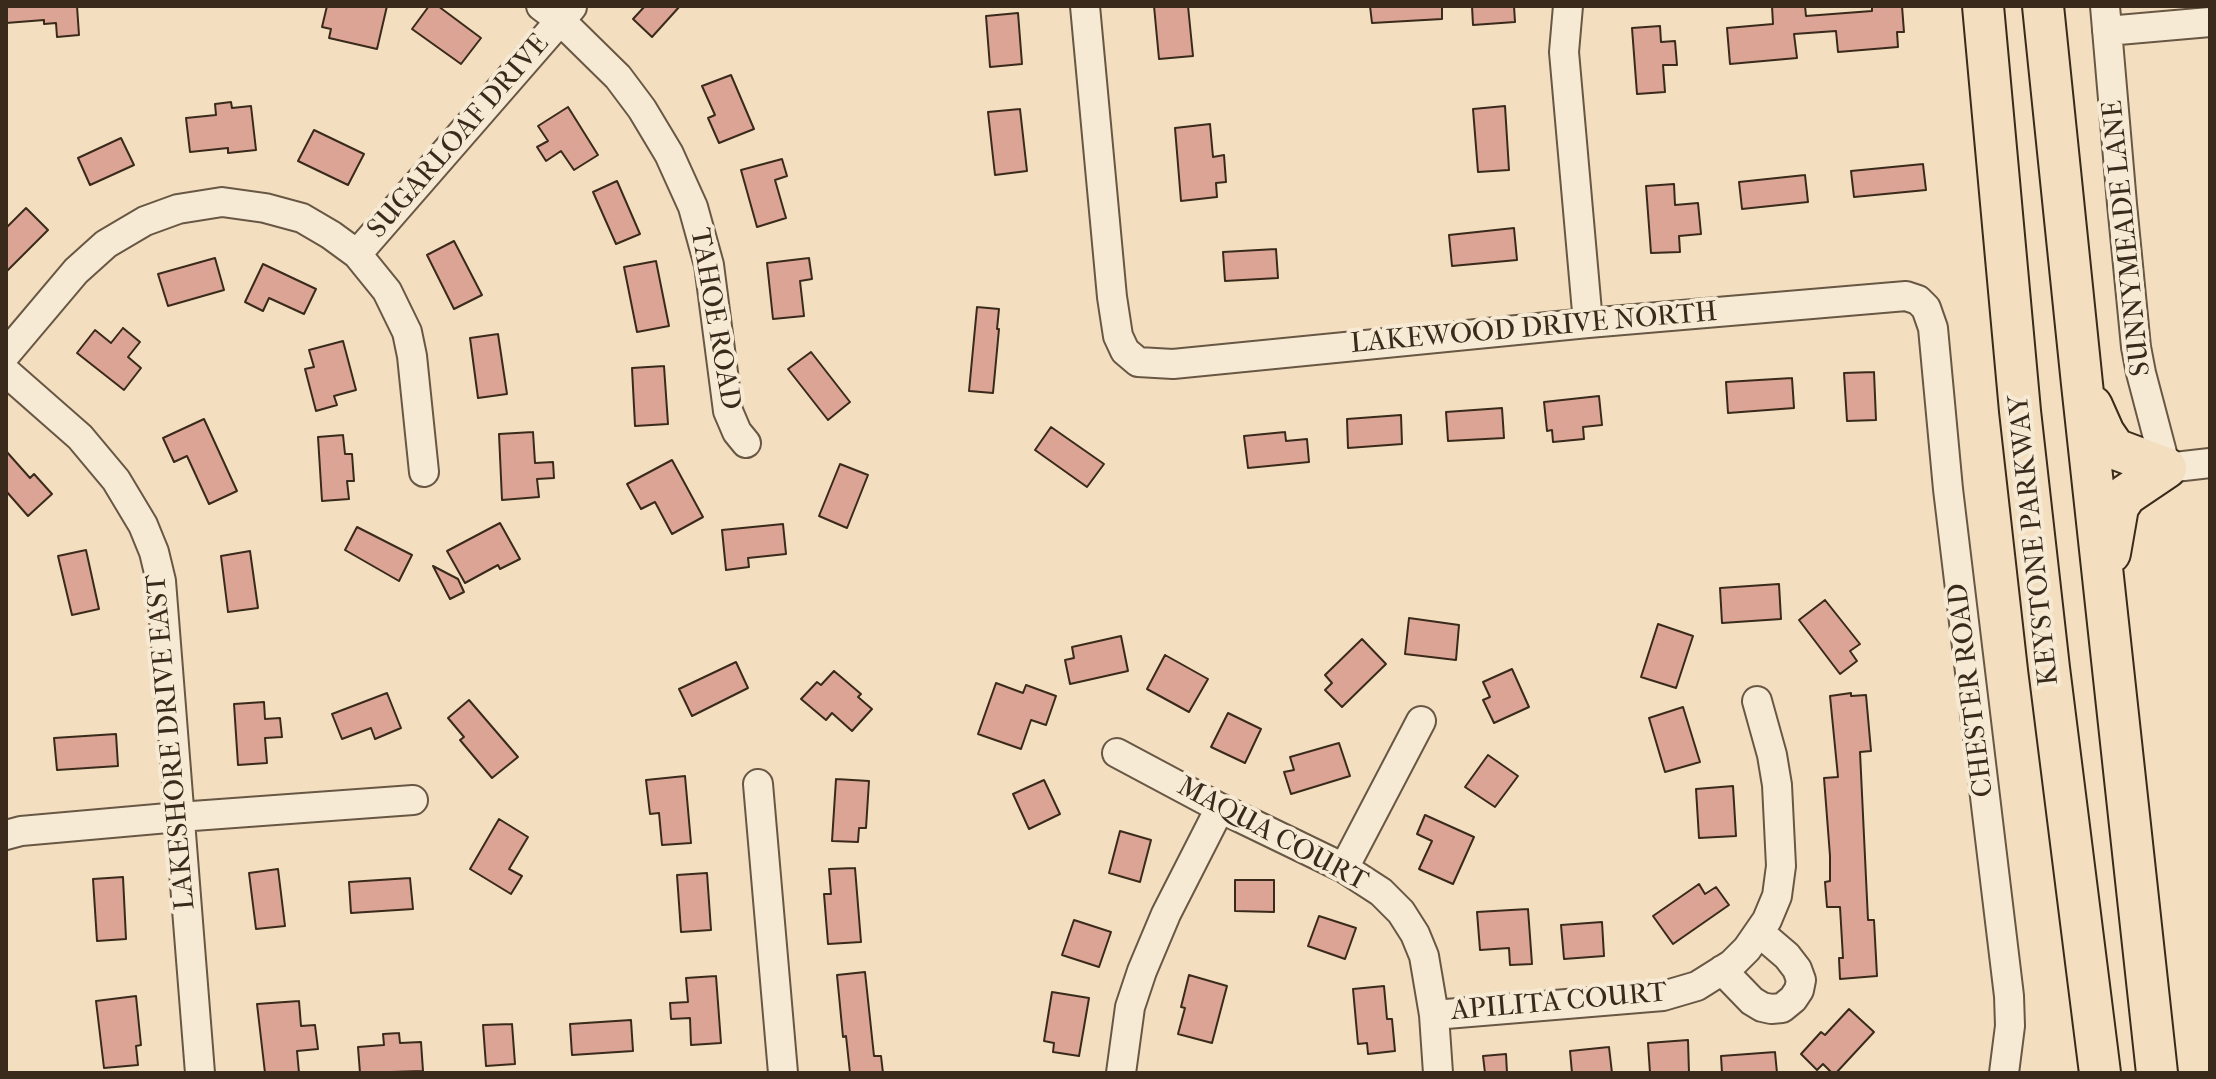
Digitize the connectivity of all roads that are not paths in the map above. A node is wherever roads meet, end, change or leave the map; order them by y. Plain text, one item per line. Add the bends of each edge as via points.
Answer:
1 (1085, 6) edge
2 (1568, 6) edge
3 (1983, 6) edge
4 (2043, 6) edge
5 (558, 11) edge
6 (2106, 18) edge
7 (2210, 22) edge
8 (357, 254) junction
9 (1926, 308) joint
10 (1588, 323) junction
11 (6, 354) edge
12 (6, 372) edge
13 (2082, 384) junction
14 (746, 443) dead end
15 (2210, 463) edge
16 (2166, 468) junction
17 (424, 472) dead end
18 (2104, 585) junction
19 (1757, 701) dead end
20 (1421, 721) dead end
21 (1117, 753) dead end
22 (758, 784) dead end
23 (413, 800) dead end
24 (1220, 808) junction
25 (179, 817) junction
26 (6, 835) edge
27 (1344, 868) junction
28 (1759, 932) junction
29 (1722, 970) junction
30 (1434, 1015) junction
31 (200, 1073) edge
32 (783, 1073) edge
33 (1121, 1073) edge
34 (1438, 1073) edge
35 (2004, 1073) edge
36 (2100, 1073) edge
37 (2157, 1073) edge

1 - 10 street, LAKEWOOD DRIVE NORTH via 1116,323 1125,351 1138,362 1173,364
2 - 10 street via 1564,52
3 - 36 highway, KEYSTONE PARKWAY via 2020,411
4 - 13 highway
5 - 8 street, SUGARLOAF DRIVE
5 - 14 street, TAHOE ROAD via 642,109 693,207 709,265 728,411
6 - 7 street
6 - 16 street, SUNNYMEADE LANE via 2136,347
8 - 11 street via 302,218 265,208 222,202 178,209 106,244 76,271
8 - 17 street via 387,291 407,332
9 - 10 street, LAKEWOOD DRIVE NORTH via 1906,296
9 - 35 street, CHESTER ROAD via 1933,328 2009,996
12 - 25 street, LAKESHORE DRIVE EAST via 80,437 116,480 154,552 161,581
13 - 16 highway via 2115,449
13 - 18 highway
15 - 16 street
16 - 18 highway via 2126,495 2118,507
18 - 37 highway
19 - 28 street, APILITA COURT via 1777,785 1781,866 1777,896
20 - 27 street
21 - 24 street, MAQUA COURT
22 - 32 street
23 - 25 street
24 - 27 street, MAQUA COURT
24 - 33 street via 1142,971 1130,1007
25 - 26 street
25 - 31 street, LAKESHORE DRIVE EAST
27 - 30 street, MAQUA COURT via 1381,892 1415,934 1430,979
28 - 29 street, APILITA COURT
28 - 29 street via 1797,969 1801,980 1793,999 1782,1008 1762,1007
29 - 30 street, APILITA COURT via 1697,986 1663,996
30 - 34 street, MAQUA COURT

